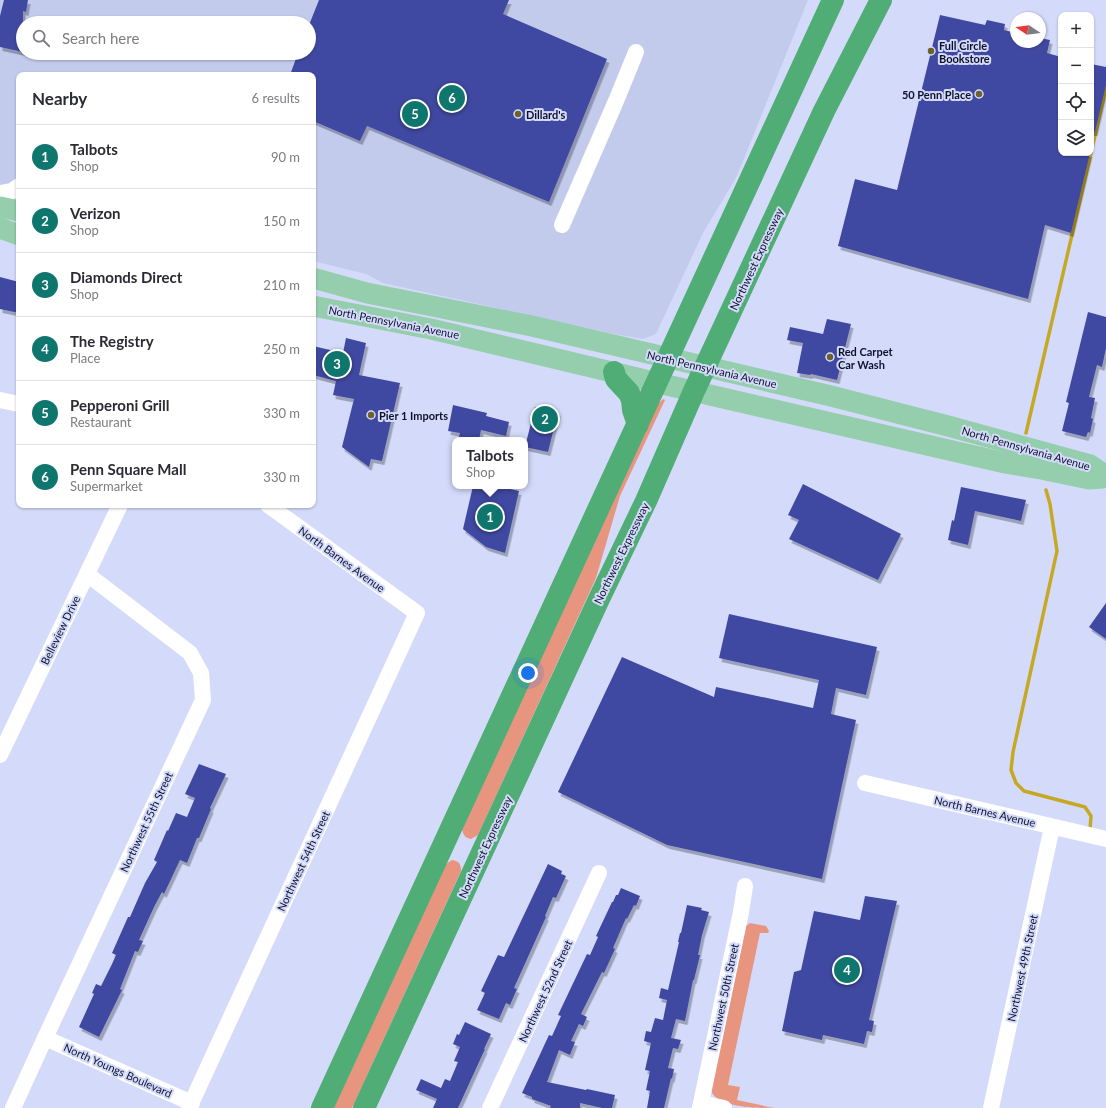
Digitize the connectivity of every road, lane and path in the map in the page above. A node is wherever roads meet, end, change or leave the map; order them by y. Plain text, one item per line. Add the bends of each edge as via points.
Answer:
1 (833, 0) edge
2 (881, 0) edge
3 (636, 52) dead end
4 (16, 188) edge
5 (0, 193) edge
6 (0, 207) edge
7 (16, 210) edge
8 (562, 225) dead end
9 (0, 228) edge
10 (16, 234) edge
11 (316, 279) edge
12 (316, 307) edge
13 (668, 358) junction
14 (706, 367) junction
15 (614, 372) junction
16 (658, 383) junction
17 (694, 391) junction
18 (0, 400) edge
19 (16, 403) edge
20 (638, 424) junction
21 (1106, 477) edge
22 (119, 508) edge
23 (272, 508) edge
24 (87, 574) junction
25 (417, 614) joint
26 (0, 755) edge
27 (865, 783) dead end
28 (1052, 827) junction
29 (1106, 839) edge
30 (599, 873) dead end
31 (745, 886) dead end
32 (45, 1038) junction
33 (191, 1105) edge
34 (700, 1105) edge
35 (14, 1108) edge
36 (322, 1108) edge
37 (364, 1108) edge
38 (490, 1108) edge
39 (724, 1108) edge
40 (991, 1108) edge

1 - 13 highway
2 - 14 highway, Northwest Expressway via 824,111
3 - 8 street
4 - 5 street
6 - 7 main road
9 - 10 main road
11 - 13 main road, North Pennsylvania Avenue via 367,293 532,326
12 - 15 main road, North Pennsylvania Avenue via 431,329
13 - 14 main road, North Pennsylvania Avenue
13 - 16 highway
14 - 17 highway, Northwest Expressway
14 - 21 main road, North Pennsylvania Avenue via 831,396 1090,465
15 - 16 main road, North Pennsylvania Avenue
15 - 20 highway via 616,379 629,393
16 - 17 main road, North Pennsylvania Avenue
16 - 20 highway
17 - 21 main road, North Pennsylvania Avenue via 1005,463 1089,479
17 - 37 highway, Northwest Expressway via 646,501
18 - 19 street
20 - 36 highway
22 - 24 street, Belleview Drive
23 - 25 street, North Barnes Avenue
24 - 26 street, Belleview Drive
24 - 32 street, Northwest 55th Street via 190,653 201,674 203,700
25 - 33 street, Northwest 54th Street
27 - 28 street, North Barnes Avenue
28 - 29 street, North Barnes Avenue
28 - 40 street, Northwest 49th Street
30 - 38 street, Northwest 52nd Street
31 - 34 street, Northwest 50th Street
32 - 33 street, North Youngs Boulevard
32 - 35 street, Northwest 55th Street
34 - 39 street

